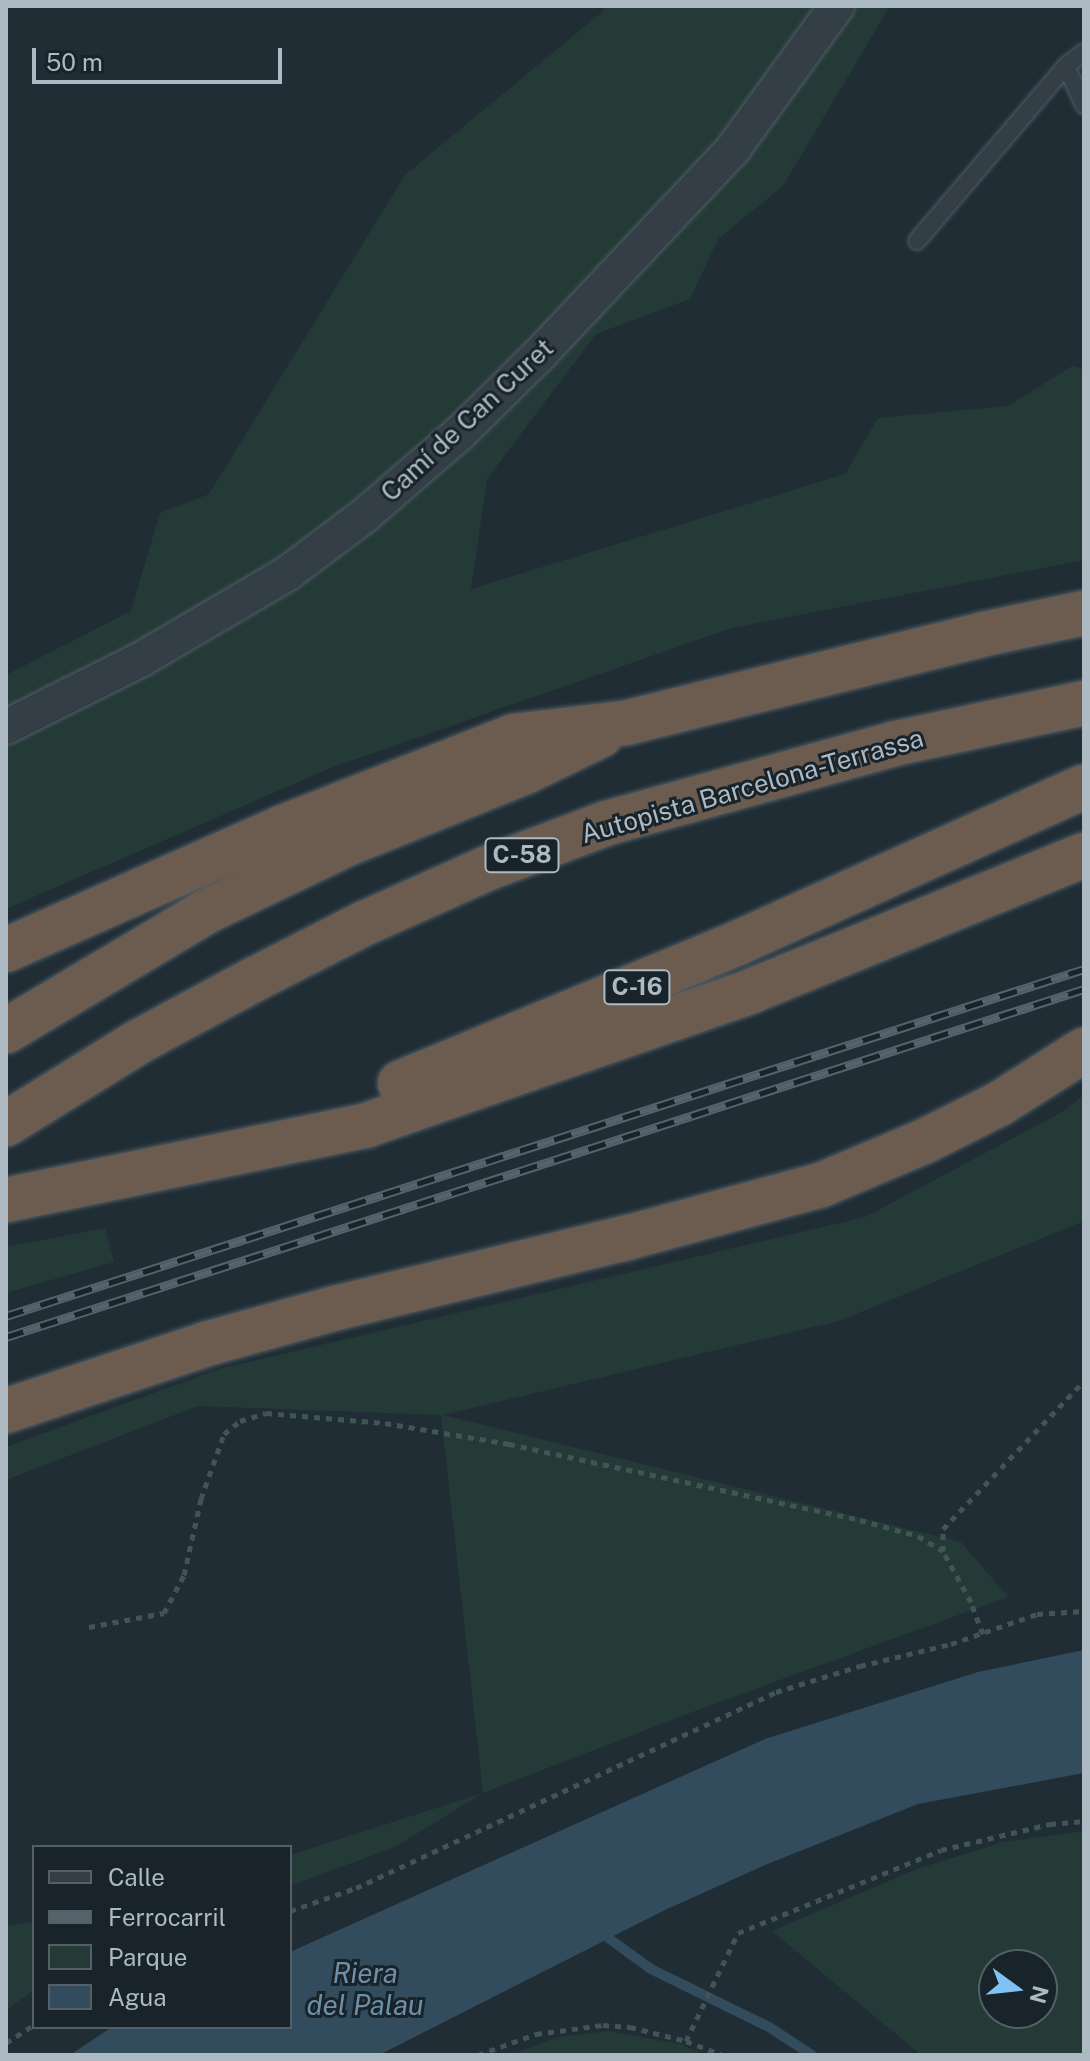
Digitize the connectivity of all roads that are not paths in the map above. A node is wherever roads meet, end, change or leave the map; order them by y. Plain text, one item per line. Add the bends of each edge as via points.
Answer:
1 (837, 6) edge
2 (1084, 52) edge
3 (1066, 66) junction
4 (1084, 105) edge
5 (917, 241) dead end
6 (1084, 613) edge
7 (1084, 703) edge
8 (625, 723) junction
9 (6, 727) edge
10 (1084, 787) edge
11 (1084, 855) edge
12 (6, 950) edge
13 (6, 1031) edge
14 (1084, 1050) edge
15 (6, 1124) edge
16 (179, 1162) junction
17 (6, 1200) edge
18 (6, 1411) edge

1 - 9 street, Camí de Can Curet via 733,149 461,432 288,573 140,660
2 - 3 lane
3 - 4 lane
3 - 5 lane
6 - 8 highway
7 - 15 highway, Autopista Barcelona-Terrassa / C-58 via 893,744 607,823 488,868 255,979 138,1042
8 - 12 highway via 514,736 281,828
8 - 13 highway via 207,911
10 - 16 highway, C-16 via 480,1053
11 - 16 highway via 751,991 367,1125
14 - 18 highway via 999,1104 821,1185 206,1344
16 - 17 highway, C-16

